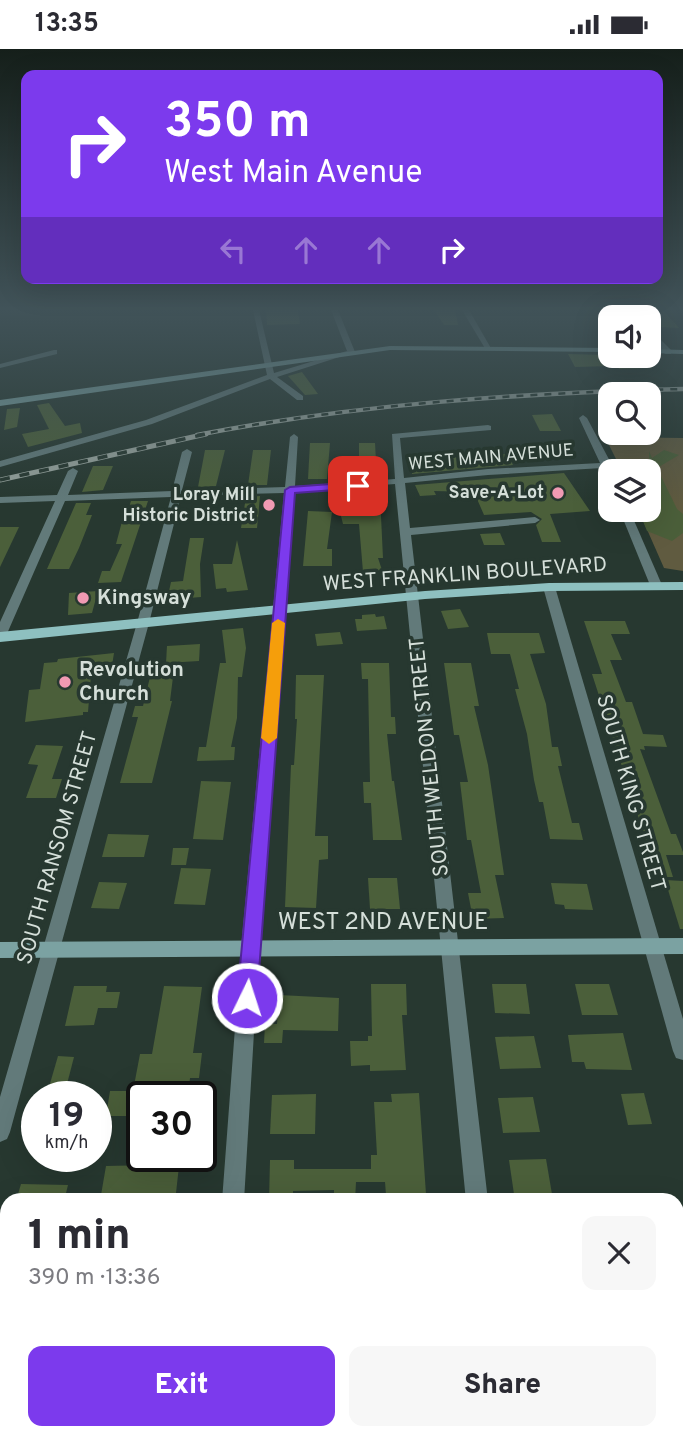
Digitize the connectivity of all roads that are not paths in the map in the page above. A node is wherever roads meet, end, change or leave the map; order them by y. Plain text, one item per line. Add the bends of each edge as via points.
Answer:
1 (193, 375) edge
2 (275, 375) edge
3 (271, 376) junction
4 (300, 398) dead end
5 (0, 403) edge
6 (583, 418) dead end
7 (488, 428) dead end
8 (294, 437) dead end
9 (187, 452) dead end
10 (604, 459) edge
11 (0, 464) edge
12 (598, 465) edge
13 (73, 471) dead end
14 (399, 481) junction
15 (290, 490) junction
16 (176, 494) junction
17 (62, 498) junction
18 (0, 500) edge
19 (535, 520) dead end
20 (629, 522) edge
21 (405, 532) junction
22 (656, 585) junction
23 (683, 586) edge
24 (549, 587) junction
25 (413, 596) junction
26 (279, 610) junction
27 (142, 623) junction
28 (0, 637) edge
29 (683, 946) edge
30 (451, 947) junction
31 (652, 947) junction
32 (250, 948) junction
33 (0, 950) edge
34 (51, 950) junction
35 (683, 1051) edge
36 (0, 1132) edge
37 (234, 1193) edge
38 (476, 1193) edge

1 - 5 main road
2 - 3 street
3 - 4 street
3 - 11 street via 149,422
6 - 10 street
7 - 14 street, SOUTH WELDON STREET via 395,436
8 - 15 street
9 - 16 street, SOUTH RANSOM STREET
12 - 14 street, WEST MAIN AVENUE
13 - 17 street
14 - 15 street, WEST MAIN AVENUE
14 - 21 street, SOUTH WELDON STREET
15 - 16 street, WEST MAIN AVENUE
15 - 26 street
16 - 17 street, WEST MAIN AVENUE
16 - 27 street, SOUTH RANSOM STREET
17 - 18 street, WEST MAIN AVENUE
17 - 28 street
19 - 21 street
20 - 22 street
21 - 25 street, SOUTH WELDON STREET
22 - 23 main road, WEST FRANKLIN BOULEVARD
22 - 24 main road, WEST FRANKLIN BOULEVARD
24 - 25 main road, WEST FRANKLIN BOULEVARD
24 - 31 street, SOUTH KING STREET
25 - 26 main road, WEST FRANKLIN BOULEVARD
25 - 30 street, SOUTH WELDON STREET
26 - 27 main road, WEST FRANKLIN BOULEVARD
26 - 32 street
27 - 28 main road, WEST FRANKLIN BOULEVARD
27 - 34 street, SOUTH RANSOM STREET
29 - 31 main road, WEST 2ND AVENUE
30 - 31 main road, WEST 2ND AVENUE
30 - 32 main road, WEST 2ND AVENUE
30 - 38 street, SOUTH WELDON STREET
31 - 35 street, SOUTH KING STREET
32 - 34 main road, WEST 2ND AVENUE
32 - 37 street
33 - 34 main road, WEST 2ND AVENUE
34 - 36 street, SOUTH RANSOM STREET

